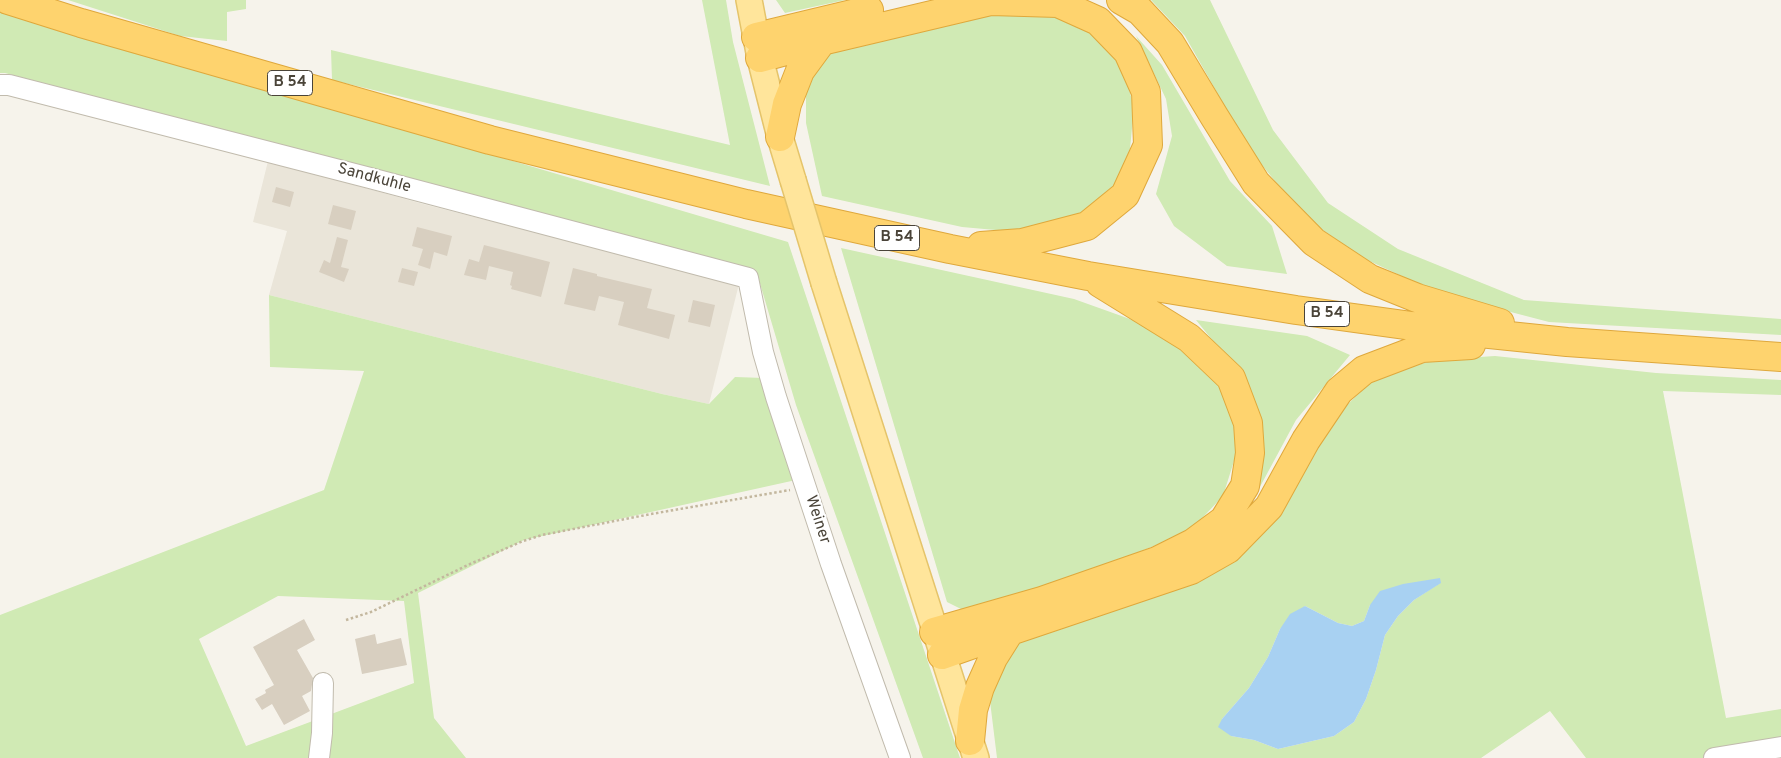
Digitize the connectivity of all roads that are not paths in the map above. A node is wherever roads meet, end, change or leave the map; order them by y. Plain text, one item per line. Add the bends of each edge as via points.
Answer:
1 (8, 0) edge
2 (748, 0) edge
3 (915, 0) edge
4 (1121, 0) edge
5 (822, 41) junction
6 (758, 48) junction
7 (0, 85) edge
8 (780, 138) junction
9 (950, 249) junction
10 (1088, 276) junction
11 (748, 278) joint
12 (1567, 342) junction
13 (1781, 357) edge
14 (1010, 631) junction
15 (938, 644) junction
16 (323, 683) dead end
17 (1781, 747) edge
18 (973, 749) edge
19 (319, 758) edge
20 (900, 758) edge
21 (1714, 758) edge

1 - 9 highway, B 54 via 499,143 746,204
2 - 6 main road
3 - 6 highway
4 - 12 highway via 1140,11 1170,43 1256,183 1314,242 1370,279 1417,298
5 - 6 highway
5 - 8 highway via 800,71 787,104
5 - 9 highway via 991,0 1049,2 1098,21 1128,52 1146,92 1148,145 1125,195 1086,226 1022,243
6 - 8 main road
7 - 11 street, Sandkuhle
8 - 15 main road, bridge
9 - 10 highway, B 54
10 - 12 highway, B 54 via 1412,326
10 - 15 highway via 1190,338 1231,378 1248,423 1250,453 1245,486 1224,520 1193,543 1157,561 1042,601
11 - 20 street, Weiner via 763,352 831,564
12 - 13 highway, B 54
12 - 14 highway via 1422,348 1364,370 1339,391 1306,440 1269,508 1228,549 1191,570
14 - 15 highway
14 - 18 highway via 980,687 974,710
15 - 18 main road
16 - 19 street
17 - 21 street

